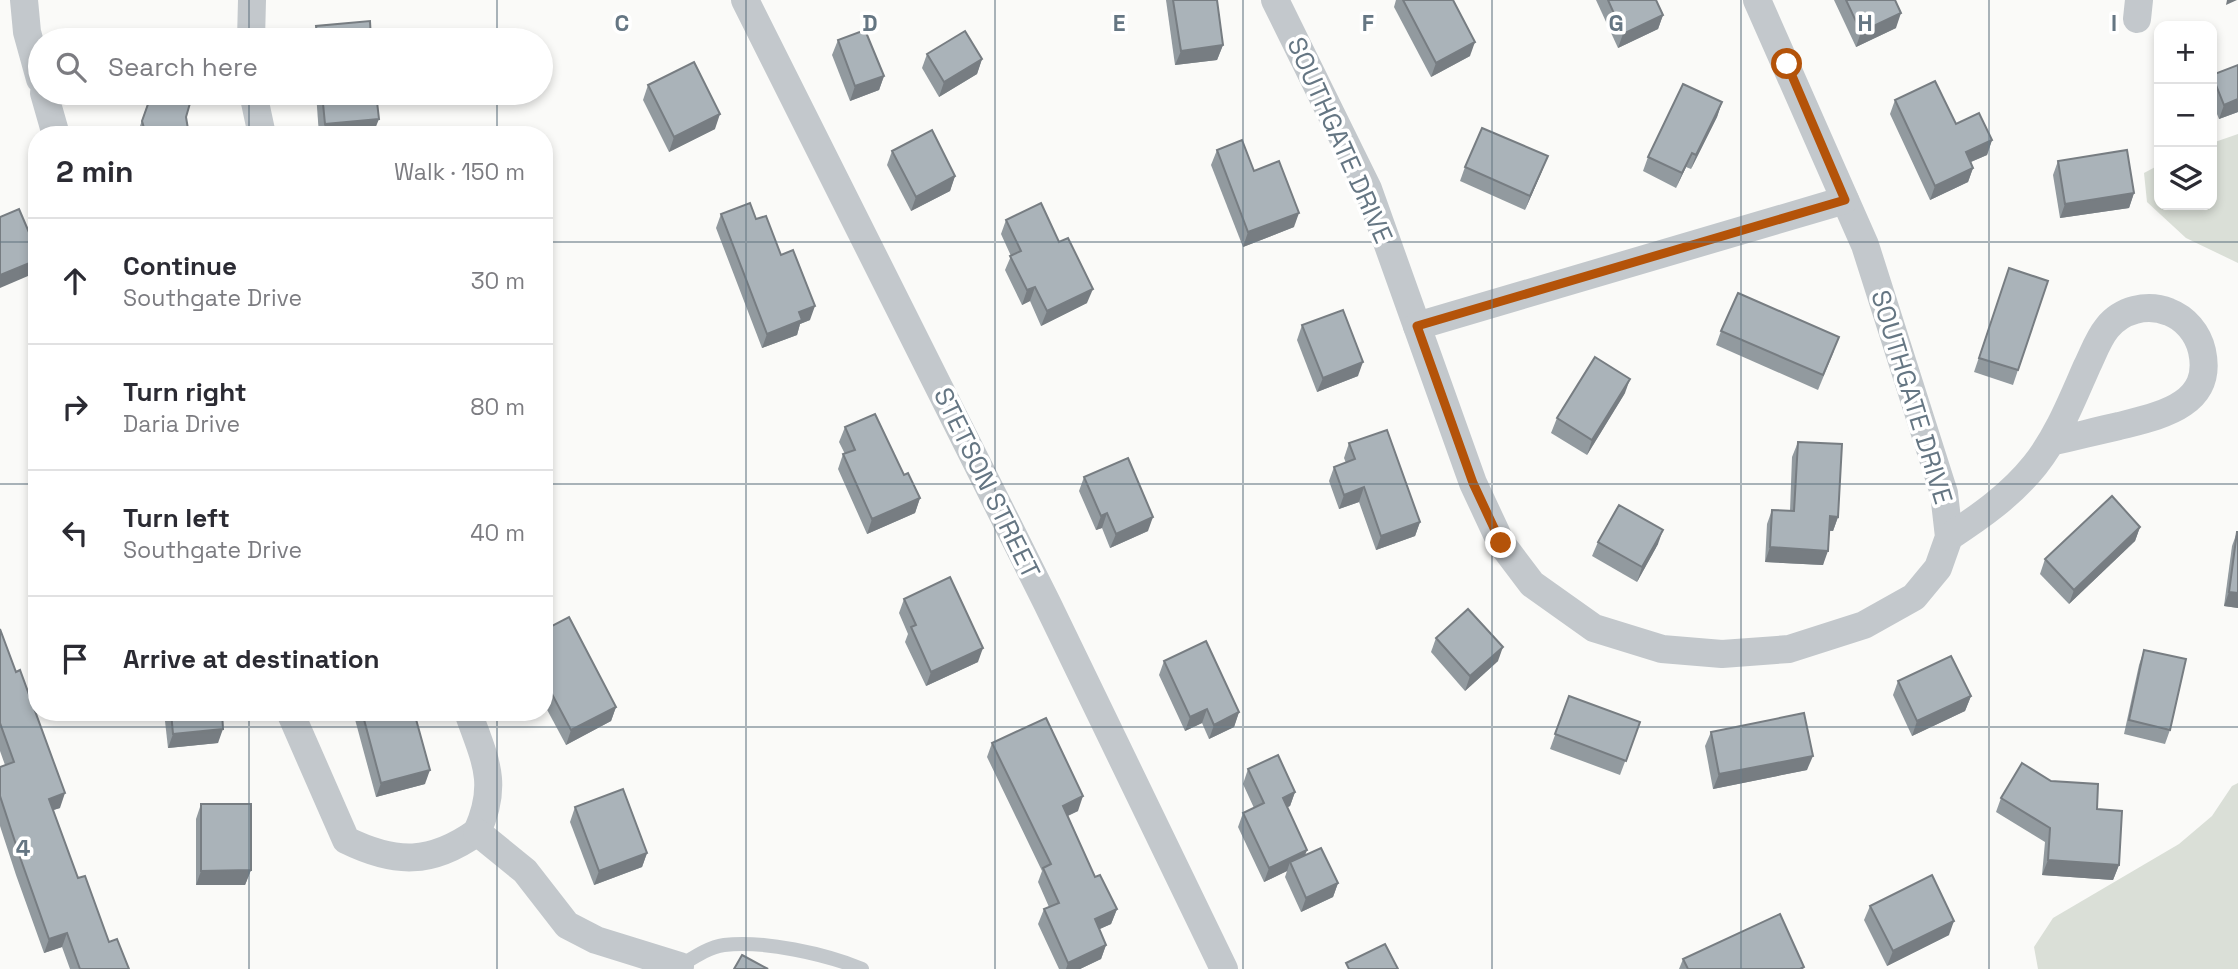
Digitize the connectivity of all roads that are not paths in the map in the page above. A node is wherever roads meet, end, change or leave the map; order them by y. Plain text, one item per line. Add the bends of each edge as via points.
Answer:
1 (24, 0) edge
2 (252, 0) edge
3 (745, 0) edge
4 (1275, 0) edge
5 (1757, 0) edge
6 (251, 28) edge
7 (28, 36) edge
8 (47, 105) edge
9 (256, 105) edge
10 (53, 126) edge
11 (260, 126) edge
12 (1845, 200) junction
13 (1417, 326) junction
14 (2051, 442) junction
15 (1949, 537) junction
16 (294, 721) edge
17 (471, 721) edge
18 (477, 832) junction
19 (680, 965) joint
20 (862, 969) edge
21 (1224, 969) edge

1 - 7 street
2 - 6 street
3 - 21 street, STETSON STREET
4 - 13 street, SOUTHGATE DRIVE via 1368,189
5 - 12 street, SOUTHGATE DRIVE
8 - 10 street
9 - 11 street
12 - 13 street
12 - 15 street, SOUTHGATE DRIVE via 1865,245 1944,493
13 - 15 street, SOUTHGATE DRIVE via 1473,483 1501,543 1532,584 1594,628 1662,649 1722,654 1789,649 1864,625 1914,597 1938,568
14 - 14 street via 2168,413 2187,401 2199,383 2203,360 2192,329 2176,314 2154,308 2132,310 2113,321
14 - 15 street via 2000,501
16 - 18 street via 346,840 392,858 447,850
17 - 18 street via 490,789
18 - 19 street via 524,871 567,925 596,940
19 - 20 lane via 721,945 740,944 793,950

